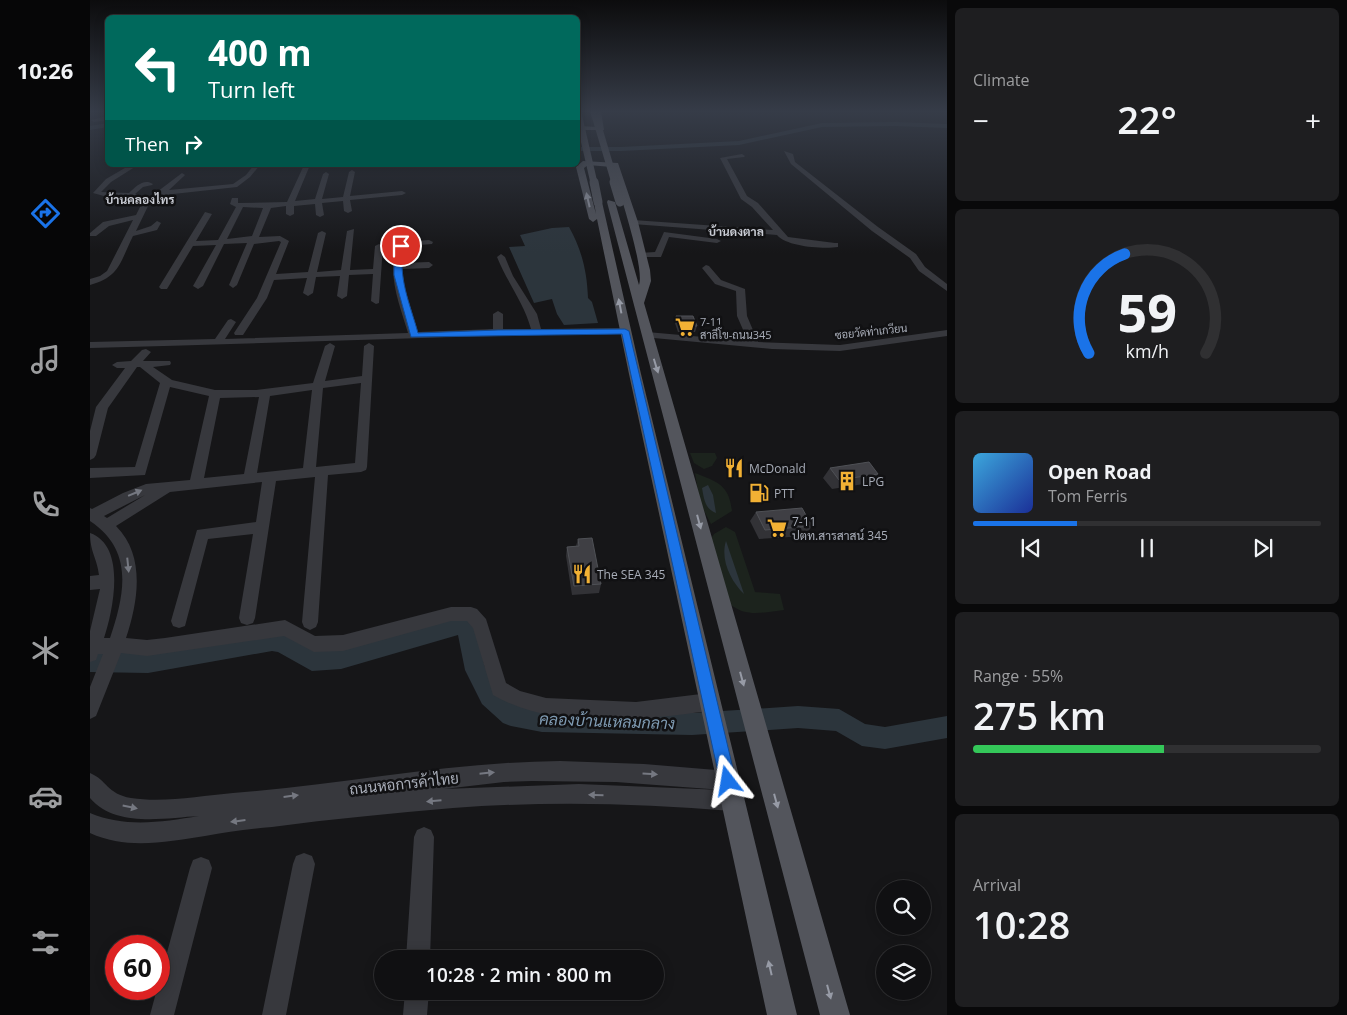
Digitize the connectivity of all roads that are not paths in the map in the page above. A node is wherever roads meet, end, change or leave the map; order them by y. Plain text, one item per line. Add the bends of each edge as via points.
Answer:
1 (594, 158) edge
2 (601, 158) edge
3 (723, 158) edge
4 (790, 158) edge
5 (598, 159) dead end
6 (131, 167) edge
7 (255, 167) edge
8 (305, 167) edge
9 (352, 172) dead end
10 (182, 174) dead end
11 (326, 174) dead end
12 (603, 176) dead end
13 (207, 180) dead end
14 (150, 184) dead end
15 (373, 186) dead end
16 (202, 190) junction
17 (401, 192) dead end
18 (163, 193) junction
19 (130, 195) junction
20 (373, 195) junction
21 (265, 197) dead end
22 (346, 198) junction
23 (609, 200) junction
24 (318, 201) junction
25 (290, 204) junction
26 (265, 205) junction
27 (143, 208) junction
28 (348, 211) dead end
29 (208, 214) dead end
30 (290, 214) dead end
31 (320, 215) dead end
32 (100, 218) dead end
33 (112, 222) junction
34 (633, 222) junction
35 (157, 224) dead end
36 (674, 224) junction
37 (351, 230) dead end
38 (144, 231) junction
39 (322, 233) dead end
40 (778, 233) junction
41 (92, 234) dead end
42 (667, 234) junction
43 (129, 235) junction
44 (253, 240) junction
45 (717, 241) dead end
46 (221, 242) junction
47 (429, 242) dead end
48 (126, 244) junction
49 (190, 244) junction
50 (379, 246) dead end
51 (834, 246) dead end
52 (642, 255) junction
53 (502, 258) dead end
54 (429, 265) dead end
55 (397, 268) junction
56 (706, 268) dead end
57 (378, 271) junction
58 (345, 272) junction
59 (312, 275) junction
60 (272, 277) junction
61 (615, 279) junction
62 (90, 282) edge
63 (233, 285) dead end
64 (198, 286) dead end
65 (164, 287) dead end
66 (947, 288) edge
67 (308, 293) dead end
68 (342, 296) dead end
69 (376, 301) dead end
70 (639, 304) junction
71 (498, 314) dead end
72 (231, 322) dead end
73 (625, 331) junction
74 (498, 332) junction
75 (537, 332) junction
76 (947, 333) edge
77 (414, 335) junction
78 (647, 335) junction
79 (237, 338) junction
80 (218, 342) junction
81 (754, 344) junction
82 (90, 345) edge
83 (330, 346) dead end
84 (369, 346) dead end
85 (141, 360) junction
86 (166, 362) dead end
87 (117, 365) dead end
88 (367, 379) junction
89 (166, 382) junction
90 (318, 386) junction
91 (265, 393) junction
92 (215, 394) junction
93 (90, 455) edge
94 (316, 472) junction
95 (90, 473) edge
96 (270, 476) junction
97 (250, 478) junction
98 (196, 484) junction
99 (166, 486) junction
100 (91, 515) edge
101 (106, 524) junction
102 (262, 527) junction
103 (90, 539) edge
104 (108, 581) junction
105 (90, 583) edge
106 (247, 618) dead end
107 (179, 621) dead end
108 (310, 622) dead end
109 (115, 647) junction
110 (91, 650) edge
111 (710, 707) junction
112 (90, 710) edge
113 (90, 783) edge
114 (730, 791) junction
115 (90, 823) edge
116 (424, 837) dead end
117 (304, 864) dead end
118 (201, 868) dead end
119 (418, 950) edge
120 (417, 1000) edge
121 (162, 1015) edge
122 (274, 1015) edge
123 (416, 1015) edge
124 (782, 1015) edge
125 (835, 1015) edge

1 - 23 main road, bridge
2 - 23 main road, bridge
3 - 40 street via 744,197 755,205
4 - 66 street via 875,229 913,256 922,269
5 - 12 main road
6 - 19 street via 96,192
7 - 16 street via 235,186
8 - 25 street via 299,181 289,186 287,191 294,193
9 - 22 street
10 - 18 street
11 - 24 street
13 - 16 street
14 - 19 street via 142,185
15 - 20 street
16 - 18 street
17 - 20 street
18 - 27 street
19 - 27 street
20 - 22 street
21 - 26 street
22 - 24 street
22 - 28 street
23 - 61 main road
23 - 70 main road
24 - 25 street
24 - 31 street
25 - 26 street
25 - 30 street
26 - 44 street
26 - 46 street via 238,203
27 - 33 street
27 - 43 street
29 - 49 street
32 - 33 street via 115,216
33 - 41 street
34 - 36 street
34 - 52 main road
61 -> 34 main road via 598,236 581,165 617,166
35 - 38 street
36 - 40 street
36 - 42 street
37 - 58 street
38 - 43 street
38 - 48 street via 137,240
39 - 59 street
40 - 51 street via 789,241
42 - 45 street
42 - 52 street via 658,255
43 - 48 street
44 - 46 street
44 - 60 street via 280,238 285,241
44 - 63 street
46 - 49 street
46 - 64 street
47 - 55 street via 403,244
48 - 62 street via 107,276
49 - 65 street
50 - 57 street
52 - 70 main road via 646,281
53 - 75 street via 532,314
54 - 55 street
55 - 77 street
56 - 81 street via 718,282 740,289 742,316
57 - 58 street
57 - 69 street
58 - 59 street
58 - 68 street
59 - 60 street
59 - 67 street
60 - 79 street
73 -> 61 main road
70 - 78 main road
71 - 74 street
72 - 80 street
73 - 75 street
73 - 111 main road
74 - 75 street
74 - 77 street
76 - 81 street, ซอยวัดท่าเกวียน via 840,348
77 - 79 street
78 - 81 street, ซอยวัดท่าเกวียน
78 -> 125 main road
79 - 80 street
80 - 82 street
83 - 90 street
84 - 88 street
85 - 86 street
85 - 87 street
85 - 89 street
85 - 93 street via 102,407
88 - 90 street
88 - 94 street via 361,467
89 - 92 street
89 - 95 street via 140,472
90 - 91 street
90 - 94 street
91 - 92 street
91 - 97 street
92 - 98 street
94 - 96 street
94 - 108 street
96 - 97 street
96 - 102 street
97 - 98 street
98 - 99 street
100 -> 99 street via 132,493
99 - 101 street
100 - 101 street
101 -> 109 street via 127,554 129,571 126,612
102 - 106 street
102 - 107 street via 202,534
103 - 104 street via 102,554
104 - 105 street
104 - 110 street via 102,616
109 - 110 street
109 - 111 street via 165,646 285,628 321,645 343,643 464,613 471,614 480,624 499,689 517,699 546,707 636,711
109 - 112 street
111 - 114 main road
113 -> 114 street, ถนนหอการค้าไทย via 100,796 111,803 142,810 251,802 544,770 644,774
114 -> 115 street, ถนนหอการค้าไทย via 487,796 151,832 127,833
124 -> 114 main road
116 - 119 street
117 - 122 street
118 - 121 street
120 - 123 street

